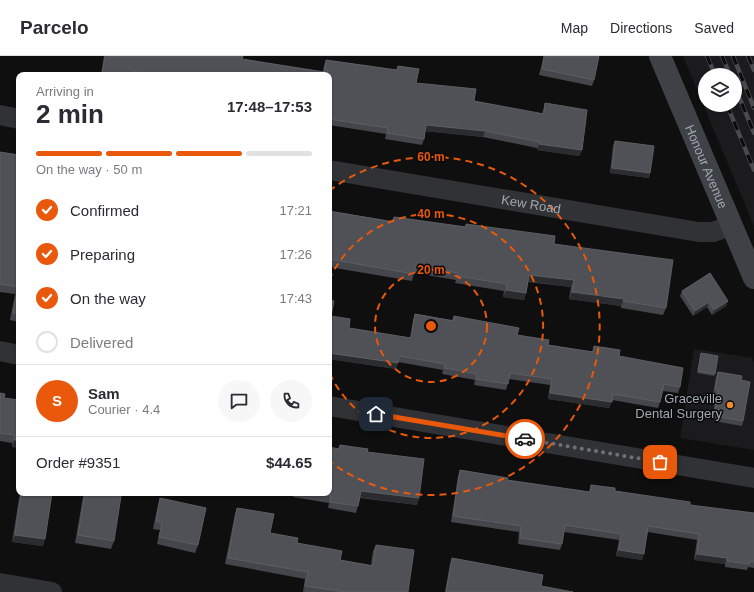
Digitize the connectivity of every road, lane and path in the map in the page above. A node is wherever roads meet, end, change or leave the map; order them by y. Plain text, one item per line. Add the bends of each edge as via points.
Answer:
1 (660, 56) edge
2 (0, 116) edge
3 (16, 119) edge
4 (332, 171) edge
5 (732, 225) junction
6 (754, 278) edge
7 (0, 351) edge
8 (16, 354) edge
9 (332, 407) edge
10 (754, 478) edge
11 (0, 583) edge
12 (52, 592) edge

1 - 5 main road, Honour Avenue
2 - 3 street
4 - 5 street, Kew Road via 698,232 713,232
5 - 6 main road, Honour Avenue
7 - 8 street
9 - 10 street
11 - 12 street

